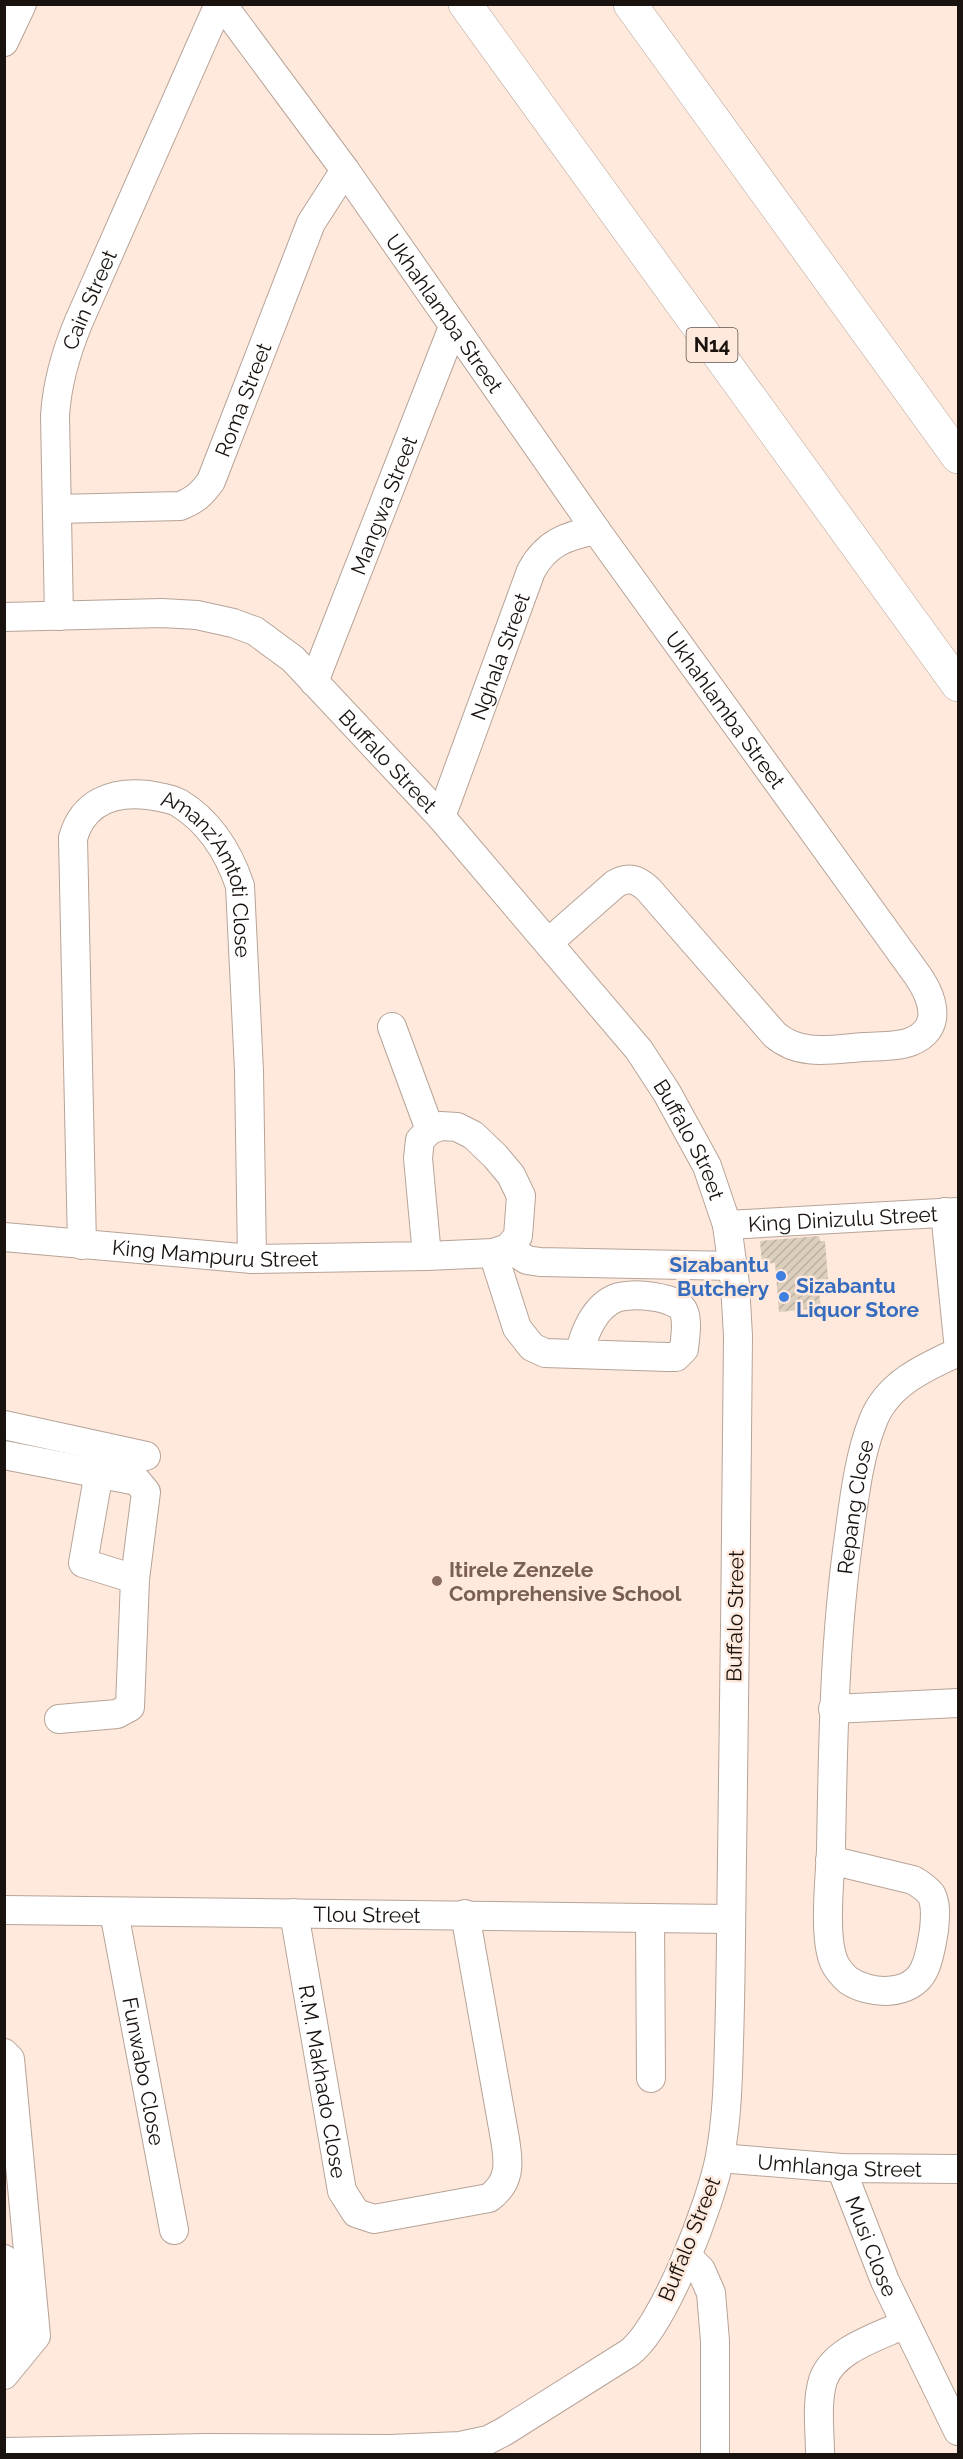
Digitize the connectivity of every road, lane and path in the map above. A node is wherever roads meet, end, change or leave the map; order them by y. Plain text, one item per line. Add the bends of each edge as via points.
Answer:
1 (22, 4) edge
2 (220, 4) edge
3 (465, 4) edge
4 (630, 4) edge
5 (4, 42) edge
6 (345, 170) junction
7 (453, 327) junction
8 (958, 457) edge
9 (58, 509) junction
10 (596, 530) junction
11 (59, 616) junction
12 (4, 617) edge
13 (314, 682) junction
14 (958, 685) edge
15 (441, 817) junction
16 (549, 942) junction
17 (392, 1027) dead end
18 (430, 1130) junction
19 (952, 1212) edge
20 (727, 1225) junction
21 (4, 1237) edge
22 (82, 1245) junction
23 (500, 1250) junction
24 (427, 1256) junction
25 (252, 1259) junction
26 (733, 1266) junction
27 (958, 1340) edge
28 (958, 1352) edge
29 (580, 1354) dead end
30 (4, 1425) edge
31 (4, 1455) edge
32 (146, 1456) dead end
33 (99, 1472) junction
34 (135, 1579) junction
35 (958, 1703) edge
36 (833, 1709) junction
37 (58, 1719) dead end
38 (830, 1860) junction
39 (4, 1911) edge
40 (114, 1912) junction
41 (294, 1913) junction
42 (465, 1914) junction
43 (650, 1918) junction
44 (731, 1920) junction
45 (4, 2053) edge
46 (651, 2078) dead end
47 (4, 2126) edge
48 (720, 2158) junction
49 (841, 2168) junction
50 (958, 2169) edge
51 (174, 2230) dead end
52 (687, 2256) junction
53 (4, 2259) edge
54 (905, 2324) junction
55 (4, 2348) edge
56 (4, 2369) edge
57 (4, 2375) edge
58 (958, 2431) edge
59 (247, 2451) edge
60 (4, 2452) edge
61 (128, 2452) edge
62 (715, 2454) edge
63 (820, 2454) edge

1 - 5 street
2 - 6 street, Ukhahlamba Street
2 - 9 street, Cain Street via 69,346 56,400
3 - 14 highway, N14
4 - 8 highway
6 - 7 street, Ukhahlamba Street
6 - 9 street, Roma Street via 311,223 211,481 202,494 180,506
7 - 10 street, Ukhahlamba Street
7 - 13 street, Mangwa Street
9 - 11 street, Cain Street
10 - 15 street, Nghala Street via 554,544 534,565
10 - 16 street, Ukhahlamba Street via 923,984 932,1001 932,1020 920,1036 904,1043 815,1051 786,1045 638,880 615,884
11 - 12 street, Buffalo Street
11 - 13 street, Buffalo Street via 162,613 233,623 273,644
13 - 15 street, Buffalo Street
15 - 16 street, Buffalo Street
16 - 20 street, Buffalo Street via 639,1050 667,1093 707,1166
17 - 18 street
18 - 23 street via 449,1126 473,1135 511,1175 521,1196 518,1236
18 - 24 street via 420,1140 418,1158
19 - 20 street, King Dinizulu Street
19 - 27 street
20 - 26 street, Buffalo Street
21 - 22 street, King Mampuru Street
22 - 25 street, King Mampuru Street
22 - 25 street, Amanz'Amtoti Close via 73,838 77,823 98,803 123,794 141,795 178,802 200,819 225,851 240,886 249,1071
23 - 24 street, King Mampuru Street
23 - 26 street, King Mampuru Street via 540,1262
23 - 29 street via 517,1328 532,1347 544,1353
24 - 25 street, King Mampuru Street
26 - 44 street, Buffalo Street via 738,1336
28 - 36 street, Repang Close via 902,1382 889,1394 873,1421 852,1514 841,1591
30 - 32 street
31 - 33 street
33 - 34 street via 137,1480 146,1492
33 - 34 street via 83,1563
34 - 37 street via 130,1707 117,1714
35 - 36 street
36 - 38 street, Repang Close
38 - 38 street, Repang Close via 829,1926 834,1962 846,1979 877,1991 907,1986 924,1970 933,1939 936,1914 931,1895 913,1880
39 - 40 street, Tlou Street
40 - 41 street, Tlou Street
40 - 51 street, Funwabo Close
41 - 42 street, Tlou Street
41 - 42 street, R.M. Makhado Close via 342,2191 356,2213 374,2220 489,2198 498,2191 507,2173
42 - 43 street, Tlou Street
43 - 44 street, Tlou Street
43 - 46 street
44 - 48 street, Buffalo Street via 727,2117
45 - 57 street via 10,2059 36,2337
47 - 56 street via 24,2337
48 - 49 street, Umhlanga Street
48 - 52 street, Buffalo Street
49 - 50 street, Umhlanga Street
49 - 54 street, Musi Close
52 - 59 street, Buffalo Street via 657,2318 638,2346 488,2440 460,2446
52 - 62 street via 701,2270 711,2293
53 - 55 street via 12,2336
54 - 58 street, Musi Close
54 - 63 street via 851,2350 829,2369 821,2394
59 - 61 street, Buffalo Street
60 - 61 street, Buffalo Street

